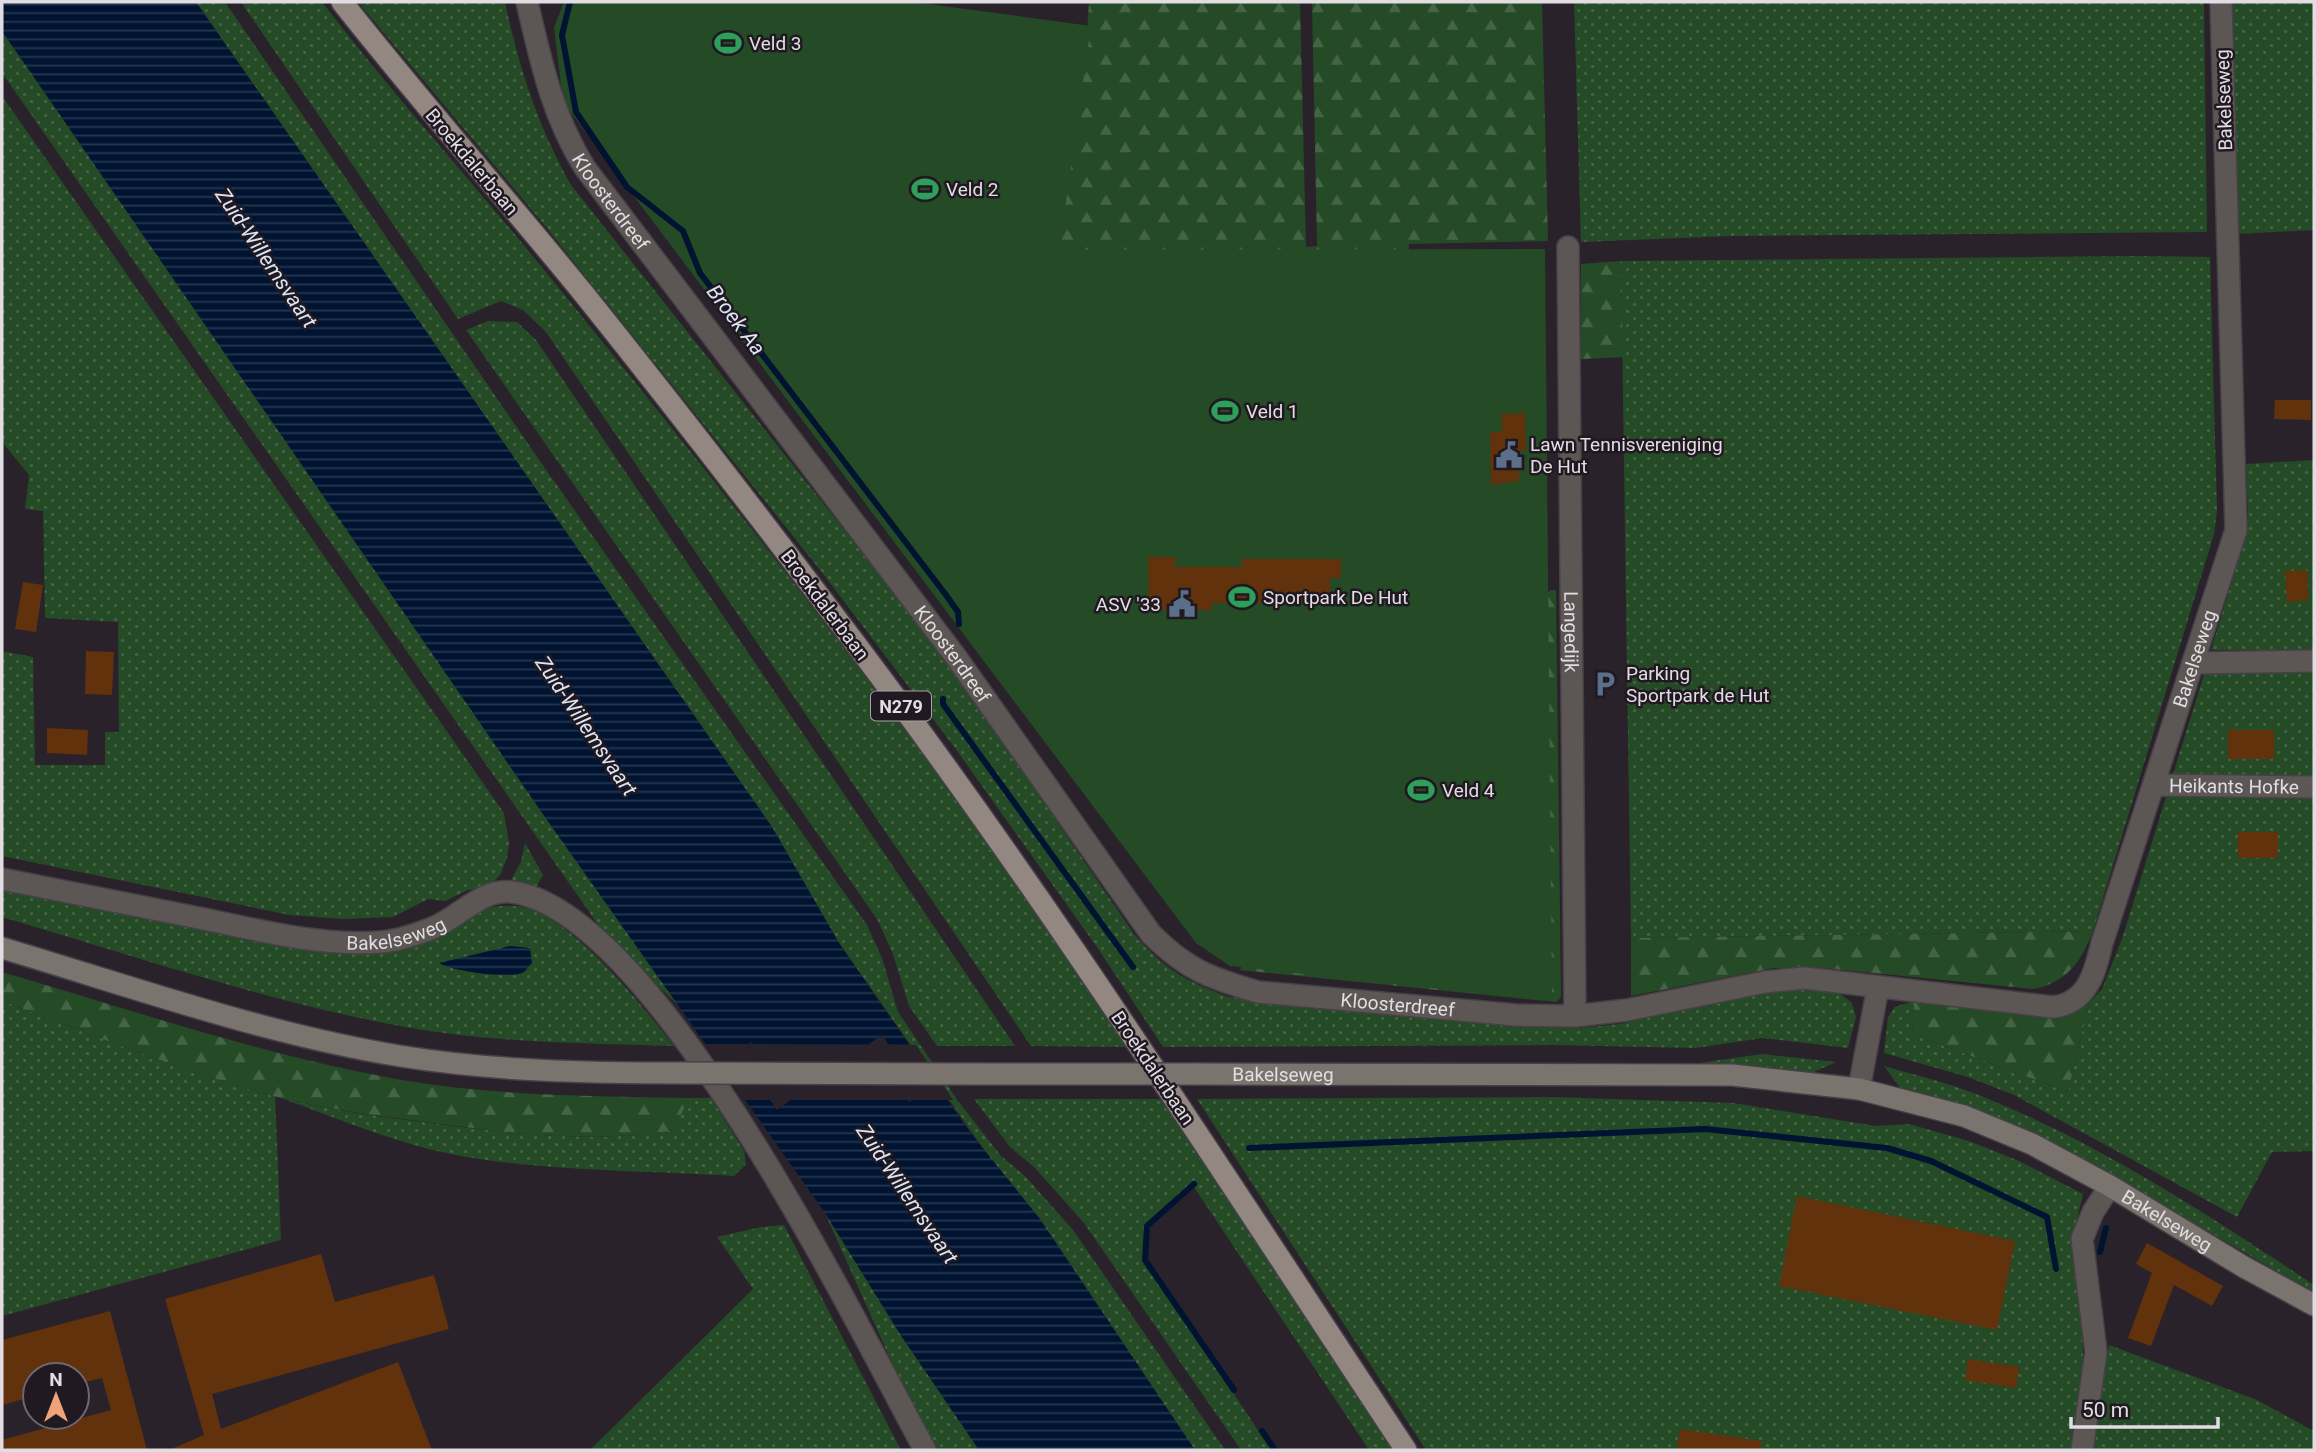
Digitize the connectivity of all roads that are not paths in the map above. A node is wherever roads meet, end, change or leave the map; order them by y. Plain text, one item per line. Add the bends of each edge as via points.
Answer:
1 (342, 2) edge
2 (527, 2) edge
3 (2221, 2) edge
4 (1568, 247) dead end
5 (2314, 661) edge
6 (2195, 663) junction
7 (2154, 785) junction
8 (2314, 787) edge
9 (2, 878) edge
10 (2, 948) edge
11 (1878, 987) junction
12 (1575, 1016) junction
13 (1858, 1088) junction
14 (2110, 1186) junction
15 (2314, 1305) edge
16 (925, 1450) edge
17 (1406, 1450) edge
18 (2082, 1450) edge

1 - 17 main road, Broekdalerbaan / N279 via 582,293 874,669 1139,1045
2 - 12 street, Kloosterdreef via 548,88 565,135 585,168 957,657 1151,934 1178,961 1216,980 1258,992
3 - 6 street, Bakelseweg via 2236,530
4 - 12 street, Langedijk
5 - 6 street
6 - 7 street, Bakelseweg
7 - 8 street, Heikants Hofke
7 - 11 street, Bakelseweg via 2094,977 2080,996 2053,1007
9 - 16 street, Bakelseweg via 315,942 384,942 435,927 493,893 524,895 573,916 642,985 738,1116
10 - 13 street, Bakelseweg, bridge via 241,1019 364,1050 490,1067 681,1073 1732,1075
11 - 12 street, Kloosterdreef via 1785,979
11 - 13 street
13 - 14 street, Bakelseweg via 1975,1120
14 - 15 street, Bakelseweg
14 - 18 street via 2082,1239 2096,1352

